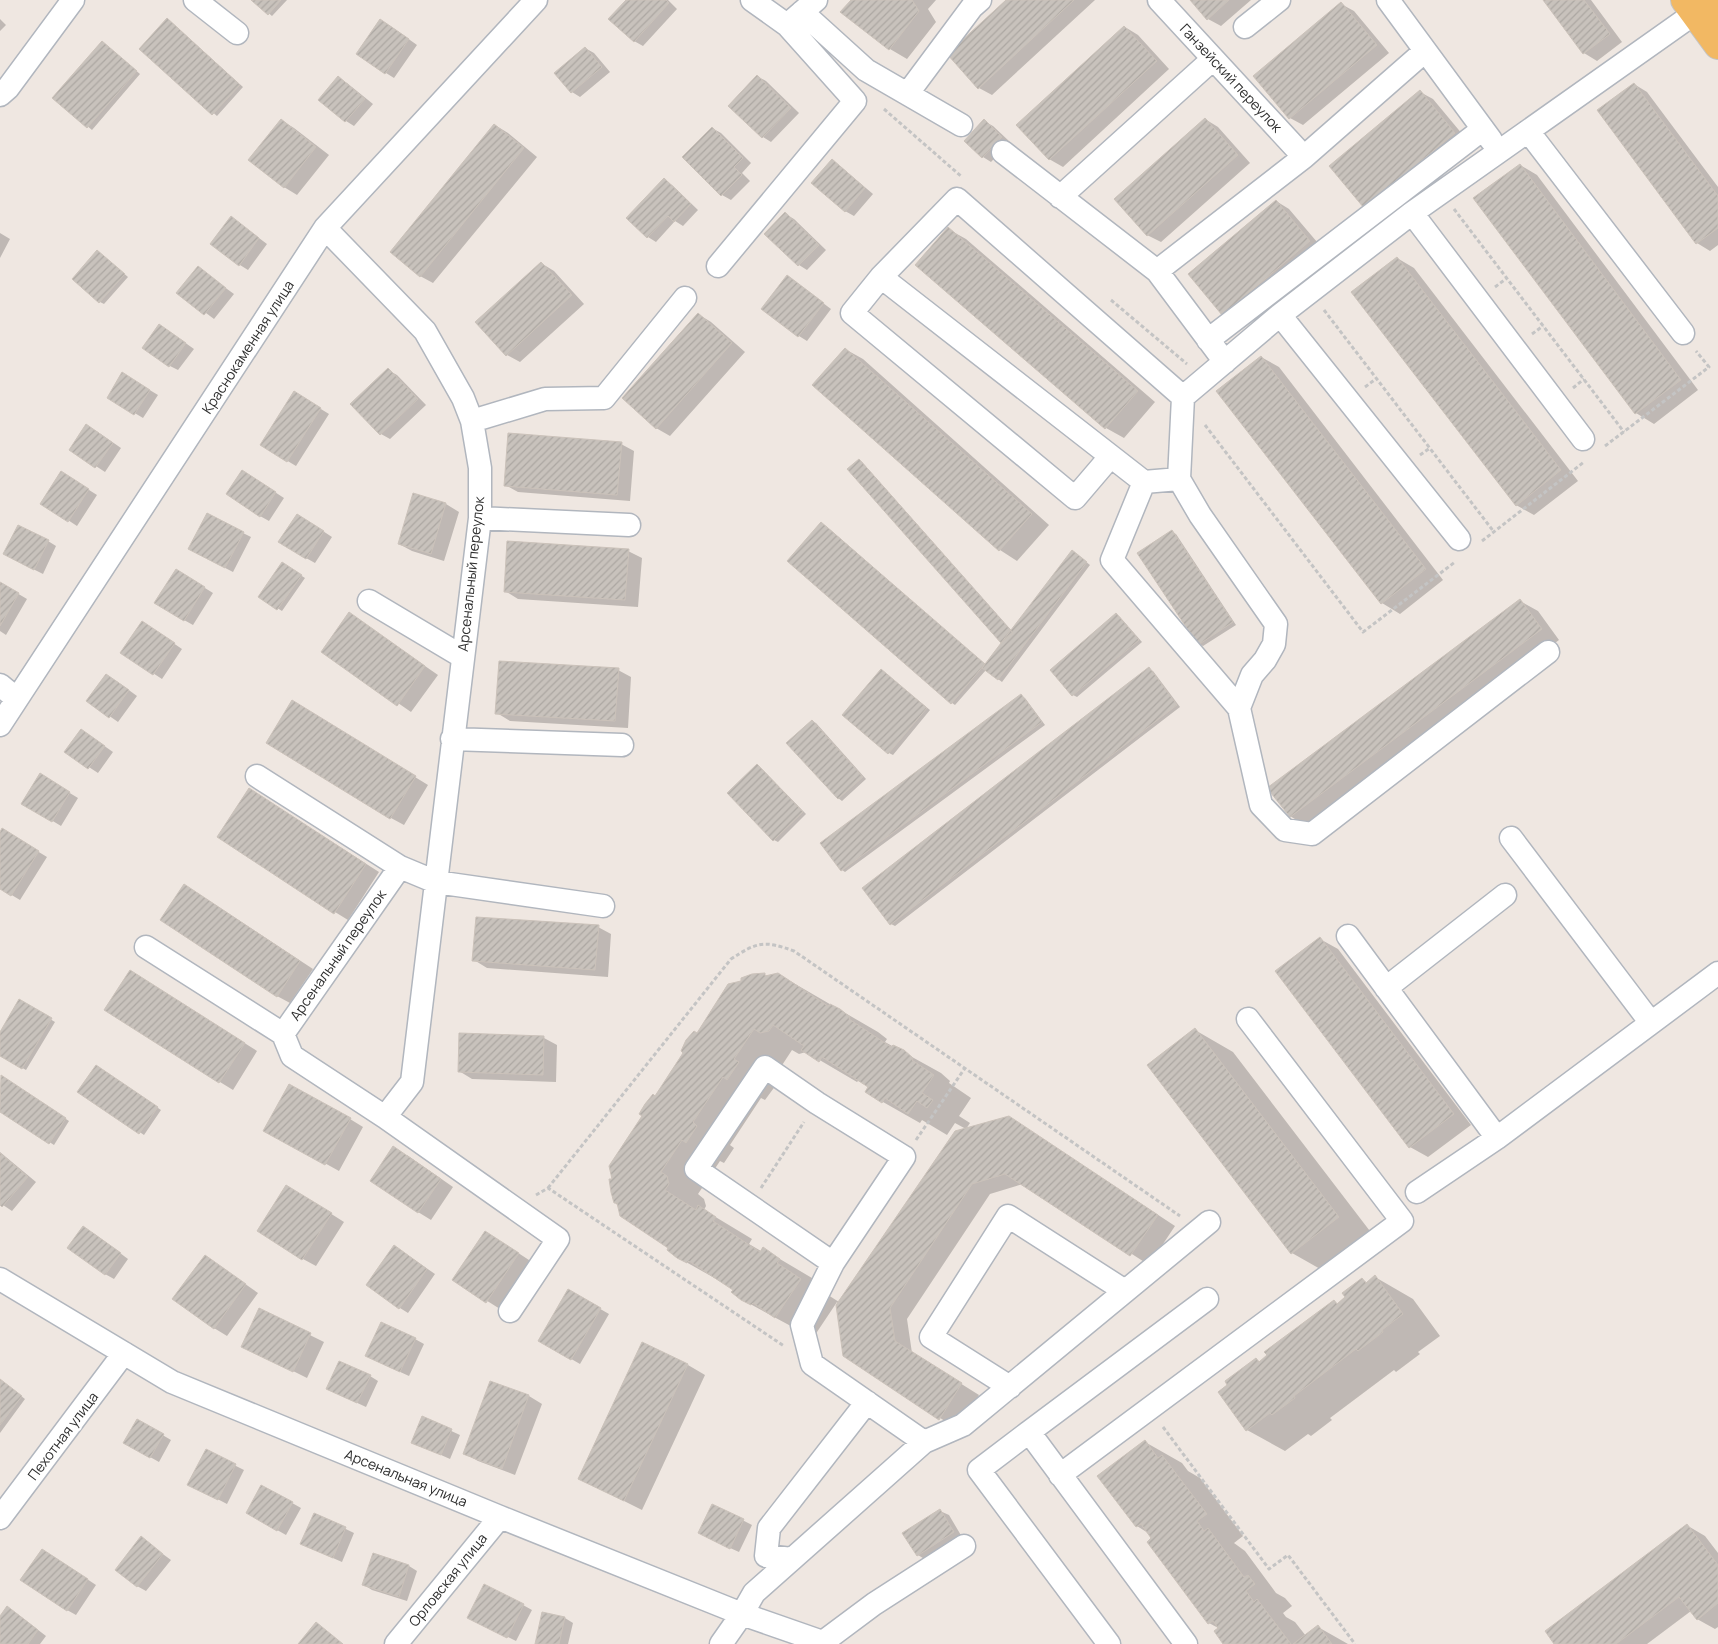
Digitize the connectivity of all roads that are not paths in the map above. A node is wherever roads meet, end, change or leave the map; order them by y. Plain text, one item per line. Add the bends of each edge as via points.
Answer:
1 (73, 0) edge
2 (195, 0) edge
3 (536, 0) edge
4 (752, 0) edge
5 (980, 0) edge
6 (1159, 0) edge
7 (1278, 0) edge
8 (1388, 0) edge
9 (1703, 5) edge
10 (801, 12) edge
11 (1245, 27) dead end
12 (237, 33) dead end
13 (1718, 45) edge
14 (1425, 51) junction
15 (1213, 59) junction
16 (908, 93) junction
17 (0, 95) edge
18 (961, 125) dead end
19 (1483, 129) junction
20 (1528, 130) junction
21 (1499, 151) junction
22 (1003, 152) dead end
23 (1304, 157) junction
24 (1060, 197) junction
25 (1412, 213) junction
26 (325, 228) junction
27 (718, 266) dead end
28 (1157, 271) junction
29 (881, 278) junction
30 (685, 298) dead end
31 (1280, 314) junction
32 (1683, 333) dead end
33 (1208, 340) junction
34 (1225, 362) junction
35 (1183, 397) junction
36 (472, 421) junction
37 (1583, 439) dead end
38 (1110, 456) junction
39 (1179, 479) junction
40 (1144, 482) junction
41 (480, 518) junction
42 (629, 525) dead end
43 (1459, 539) dead end
44 (369, 601) dead end
45 (1548, 652) dead end
46 (463, 657) junction
47 (8, 692) edge
48 (1239, 708) junction
49 (0, 725) edge
50 (452, 739) junction
51 (622, 746) dead end
52 (257, 776) dead end
53 (1511, 838) dead end
54 (400, 867) junction
55 (436, 882) junction
56 (1505, 895) dead end
57 (603, 906) dead end
58 (1348, 936) dead end
59 (146, 947) dead end
60 (1718, 973) edge
61 (1386, 988) junction
62 (1248, 1019) dead end
63 (1652, 1023) junction
64 (283, 1034) junction
65 (385, 1117) junction
66 (1498, 1138) junction
67 (1417, 1192) dead end
68 (1205, 1226) road end
69 (833, 1263) junction
70 (0, 1279) edge
71 (1125, 1291) junction
72 (1207, 1299) dead end
73 (510, 1310) dead end
74 (124, 1354) junction
75 (1010, 1386) junction
76 (867, 1402) junction
77 (1029, 1432) junction
78 (924, 1442) junction
79 (1060, 1475) junction
80 (500, 1517) junction
81 (0, 1518) edge
82 (964, 1546) dead end
83 (792, 1559) junction
84 (742, 1614) junction
85 (826, 1643) edge
86 (396, 1644) edge
87 (721, 1644) edge
88 (1109, 1644) edge
89 (1186, 1644) edge

1 - 17 street
2 - 12 street
3 - 26 street, Краснокаменная улица
4 - 10 street
5 - 16 street
6 - 15 street, Ганзейский переулок
7 - 11 street
8 - 14 street
9 - 13 main road
9 - 20 street
10 - 16 street via 866,70
10 - 27 street via 855,100
14 - 19 street
14 - 23 street
15 - 23 street, Ганзейский переулок
15 - 24 street
16 - 18 street
19 - 21 street
19 - 33 street
20 - 21 street
20 - 32 street
21 - 25 street
22 - 24 street
23 - 28 street
24 - 28 street
25 - 31 street
25 - 37 street
26 - 36 street, Арсенальный переулок via 425,331 463,398
26 - 47 street, Краснокаменная улица
28 - 33 street
29 - 35 street via 957,199
29 - 38 street
29 - 38 street via 852,313 1075,498
30 - 36 street via 604,398 545,399
31 - 34 street
31 - 43 street
33 - 34 street
34 - 35 street
35 - 39 street
36 - 41 street, Арсенальный переулок via 480,468
38 - 40 street
39 - 40 street
39 - 48 street via 1200,515 1276,624 1274,644 1252,675
40 - 48 street via 1112,560
41 - 42 street
41 - 46 street, Арсенальный переулок
44 - 46 street
45 - 48 street via 1312,834 1285,830 1261,805
46 - 50 street, Арсенальный переулок
47 - 49 street, Краснокаменная улица
50 - 51 street
50 - 55 street, Арсенальный переулок
52 - 54 street
53 - 63 street
54 - 55 street
54 - 64 street, Арсенальный переулок
55 - 57 street
55 - 65 street, Арсенальный переулок via 412,1082
56 - 61 street
58 - 61 street
59 - 64 street
60 - 63 street
61 - 66 street
62 - 79 street via 1402,1221
63 - 66 street
64 - 65 street, Арсенальный переулок via 292,1056
65 - 73 street via 558,1239
66 - 67 street
68 - 71 street
69 - 69 street via 904,1157 765,1067 696,1169
69 - 76 street via 802,1325 812,1364
70 - 74 street, Арсенальная улица
71 - 75 street
71 - 75 street via 1008,1216 932,1336
72 - 77 street
74 - 80 street, Арсенальная улица via 172,1382
74 - 81 street, Пехотная улица
75 - 78 street via 963,1425
76 - 78 street
76 - 83 street via 769,1528 766,1556
77 - 79 street
77 - 88 street via 979,1470
78 - 83 street
79 - 89 street
80 - 84 street, Арсенальная улица
80 - 86 street, Орловская улица
82 - 85 street via 874,1604
83 - 84 street via 754,1593
84 - 85 street, Арсенальная улица
84 - 87 street

